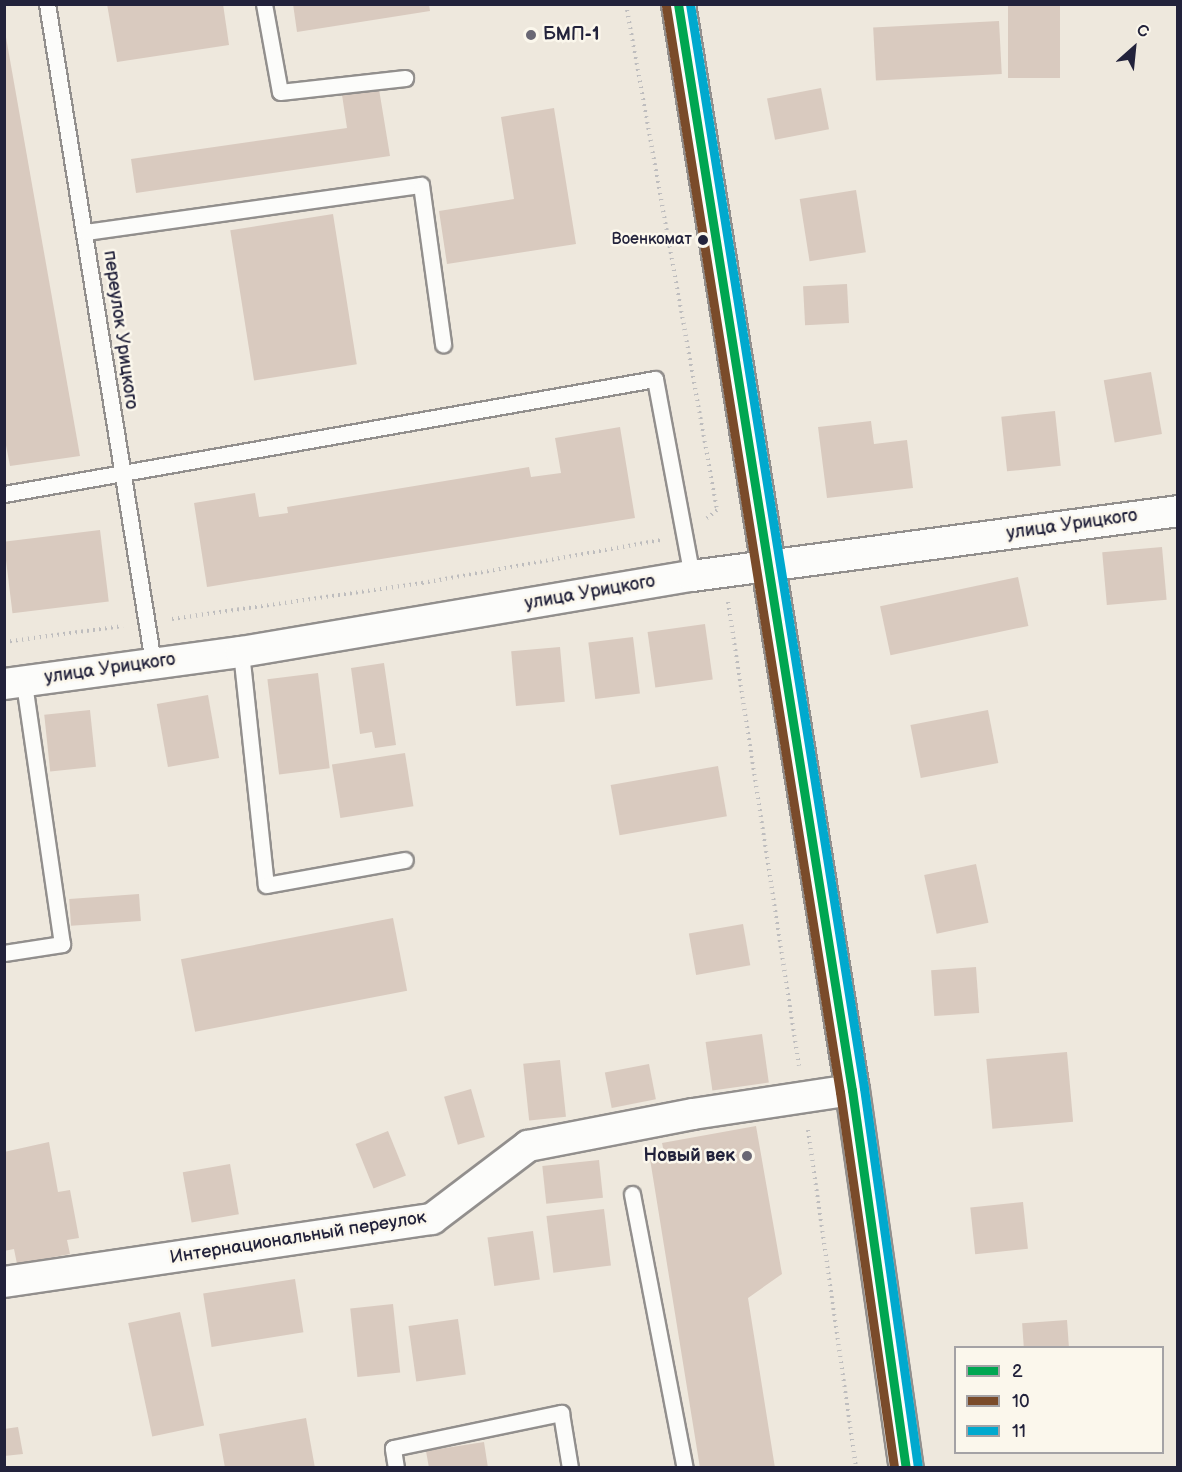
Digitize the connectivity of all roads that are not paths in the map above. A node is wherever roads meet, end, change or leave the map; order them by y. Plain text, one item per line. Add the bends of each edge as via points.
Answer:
1 (47, 4) edge
2 (264, 4) edge
3 (678, 4) edge
4 (405, 78) dead end
5 (86, 232) junction
6 (443, 344) dead end
7 (122, 476) junction
8 (4, 494) edge
9 (1178, 511) edge
10 (769, 567) junction
11 (692, 576) junction
12 (241, 652) junction
13 (153, 662) junction
14 (14, 683) edge
15 (405, 860) dead end
16 (4, 953) edge
17 (852, 1090) junction
18 (632, 1194) dead end
19 (4, 1282) edge
20 (396, 1467) edge
21 (570, 1467) edge
22 (685, 1467) edge
23 (906, 1467) edge

1 - 5 lane, переулок Урицкого
2 - 4 lane via 280,92
3 - 10 main road
5 - 6 lane via 421,185
5 - 7 lane, переулок Урицкого
7 - 8 lane
7 - 11 lane via 655,379
7 - 13 lane, переулок Урицкого
9 - 10 street, улица Урицкого
10 - 11 street, улица Урицкого
10 - 17 main road
11 - 12 street, улица Урицкого
12 - 13 street, улица Урицкого
12 - 15 lane via 266,885
13 - 14 street, улица Урицкого
14 - 16 lane via 62,944
17 - 19 street, Интернациональный переулок via 528,1146 432,1219
17 - 23 main road
18 - 22 lane
20 - 21 lane via 393,1448 561,1413

